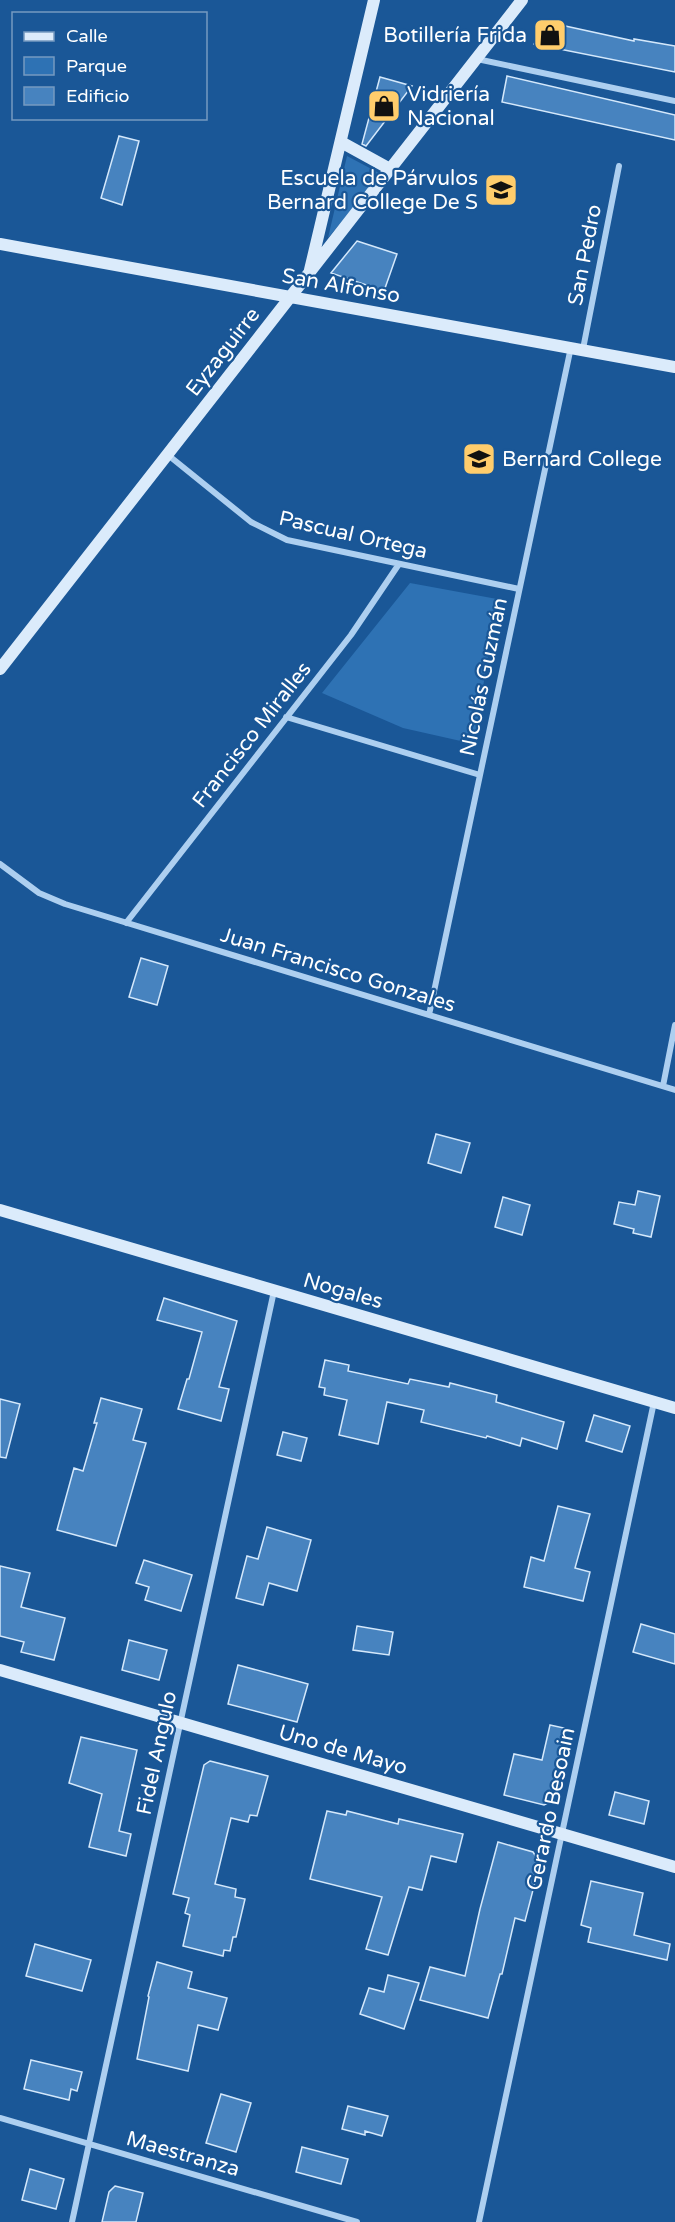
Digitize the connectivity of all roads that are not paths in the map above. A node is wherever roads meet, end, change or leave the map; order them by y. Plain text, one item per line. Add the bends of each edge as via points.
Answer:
1 (374, 0) edge
2 (522, 0) edge
3 (476, 59) junction
4 (675, 100) edge
5 (341, 142) junction
6 (619, 166) dead end
7 (390, 170) junction
8 (0, 244) edge
9 (309, 274) junction
10 (291, 296) junction
11 (577, 348) junction
12 (675, 367) edge
13 (167, 455) junction
14 (399, 564) junction
15 (519, 589) junction
16 (0, 669) edge
17 (286, 717) junction
18 (480, 775) junction
19 (0, 864) edge
20 (126, 923) junction
21 (429, 1015) junction
22 (675, 1025) edge
23 (663, 1086) junction
24 (675, 1090) edge
25 (0, 1210) edge
26 (274, 1291) junction
27 (654, 1402) junction
28 (675, 1408) edge
29 (0, 1670) edge
30 (181, 1722) junction
31 (562, 1834) junction
32 (675, 1867) edge
33 (0, 2118) edge
34 (90, 2144) junction
35 (72, 2222) edge
36 (357, 2222) edge
37 (479, 2222) edge

1 - 5 street
2 - 3 street, Eyzaguirre
3 - 4 street
3 - 7 street, Eyzaguirre
5 - 7 street
5 - 9 street
6 - 11 street, San Pedro
7 - 9 street, Eyzaguirre
8 - 10 street, San Alfonso
9 - 10 street, Eyzaguirre
10 - 11 street, San Alfonso
10 - 13 street, Eyzaguirre
11 - 12 street, San Alfonso
11 - 15 street, Nicolás Guzmán
13 - 14 street, Pascual Ortega via 271,534
13 - 16 street, Eyzaguirre
14 - 15 street, Pascual Ortega
14 - 17 street, Francisco Miralles via 367,614
15 - 18 street, Nicolás Guzmán
17 - 18 street
17 - 20 street, Francisco Miralles
18 - 21 street, Nicolás Guzmán
19 - 20 street, Juan Francisco Gonzales via 52,899
20 - 21 street, Juan Francisco Gonzales
21 - 23 street, Juan Francisco Gonzales
22 - 23 street
23 - 24 street, Juan Francisco Gonzales
25 - 26 street, Nogales
26 - 27 street, Nogales
26 - 30 street, Fidel Angulo
27 - 28 street, Nogales
27 - 31 street, Gerardo Besoain
29 - 30 street, Uno de Mayo
30 - 31 street, Uno de Mayo
30 - 34 street, Fidel Angulo
31 - 32 street, Uno de Mayo
31 - 37 street, Gerardo Besoain
33 - 34 street, Maestranza
34 - 35 street, Fidel Angulo
34 - 36 street, Maestranza

